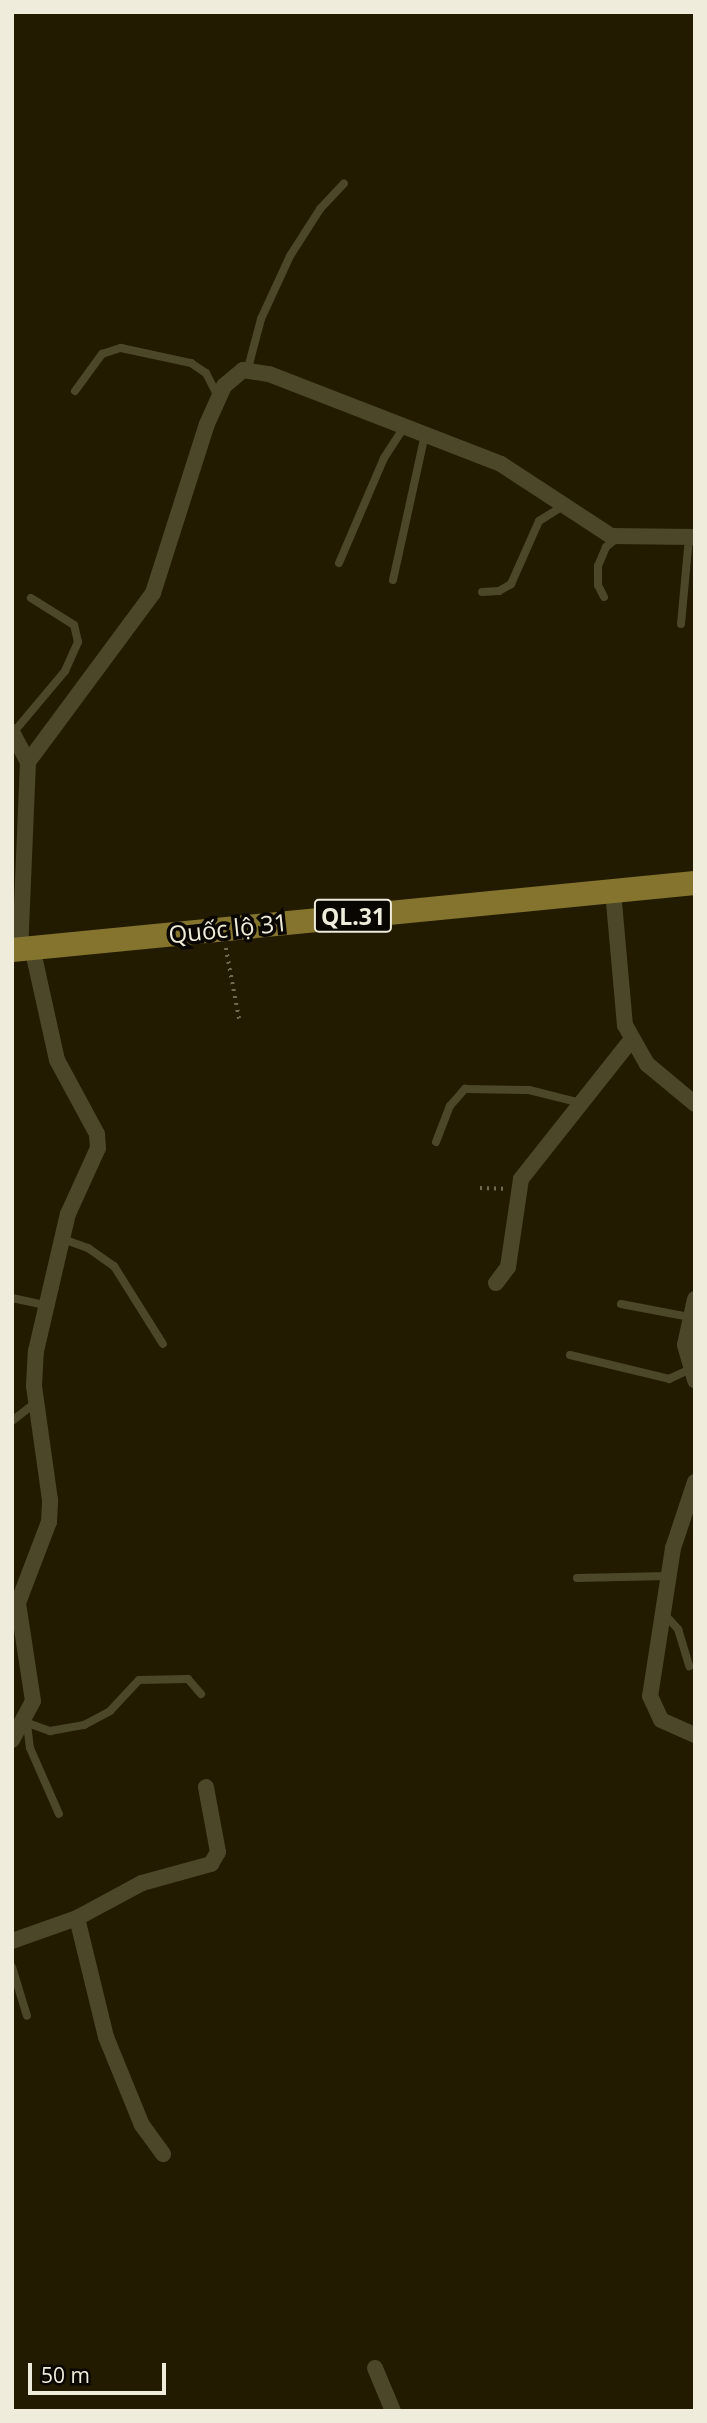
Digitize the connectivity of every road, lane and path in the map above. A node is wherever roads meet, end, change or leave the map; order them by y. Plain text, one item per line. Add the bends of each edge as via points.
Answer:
1 (344, 183) dead end
2 (248, 368) junction
3 (75, 391) dead end
4 (218, 397) junction
5 (404, 427) junction
6 (425, 435) junction
7 (566, 506) junction
8 (619, 538) junction
9 (692, 538) edge
10 (339, 563) dead end
11 (393, 580) dead end
12 (482, 592) dead end
13 (604, 597) dead end
14 (31, 598) dead end
15 (681, 624) dead end
16 (13, 732) edge
17 (28, 762) junction
18 (695, 883) edge
19 (613, 891) junction
20 (222, 929) junction
21 (22, 949) edge
22 (240, 1023) dead end
23 (631, 1040) junction
24 (581, 1103) junction
25 (695, 1104) edge
26 (436, 1142) dead end
27 (480, 1188) dead end
28 (517, 1189) junction
29 (63, 1239) junction
30 (496, 1283) dead end
31 (12, 1298) edge
32 (695, 1299) edge
33 (621, 1304) dead end
34 (45, 1305) junction
35 (689, 1317) junction
36 (163, 1344) dead end
37 (570, 1355) dead end
38 (692, 1376) edge
39 (36, 1402) junction
40 (12, 1421) edge
41 (695, 1482) edge
42 (668, 1576) junction
43 (577, 1578) dead end
44 (662, 1612) junction
45 (689, 1666) dead end
46 (201, 1694) dead end
47 (26, 1723) junction
48 (695, 1735) edge
49 (12, 1740) edge
50 (206, 1787) dead end
51 (59, 1814) dead end
52 (77, 1918) junction
53 (12, 1941) edge
54 (12, 1968) edge
55 (27, 2017) dead end
56 (163, 2154) dead end
57 (375, 2368) dead end
58 (393, 2411) edge

1 - 2 lane via 320,209 290,256 261,319
2 - 4 street via 235,375
2 - 5 street
3 - 4 lane via 102,354 121,348 191,363 206,373
4 - 17 street via 153,593
5 - 6 street
5 - 10 lane via 384,458
6 - 7 street via 501,464
6 - 11 lane
7 - 8 street
7 - 12 lane via 552,509 539,521 511,584 499,591
8 - 9 street
8 - 13 lane via 606,547 598,566 598,585
9 - 15 lane
14 - 16 lane via 74,625 78,642 65,671
16 - 17 street
17 - 21 street
18 - 19 highway, Quốc lộ 31 / QL.31
19 - 20 highway, Quốc lộ 31 / QL.31
19 - 23 street via 621,1006
20 - 21 highway, Quốc lộ 31 / QL.31
20 - 22 path
21 - 29 street via 57,1060 97,1134 96,1159 74,1197
23 - 24 street
23 - 25 street via 647,1064
24 - 26 lane via 529,1090 465,1089 450,1106
24 - 28 street via 527,1168
27 - 28 path
28 - 30 street via 508,1267
29 - 34 street
29 - 36 lane via 88,1248 114,1266
31 - 34 lane
32 - 35 street
33 - 35 lane
34 - 39 street via 34,1371
35 - 38 street
37 - 38 lane via 669,1379
39 - 40 lane
39 - 47 street via 50,1500 49,1522 18,1603 33,1686
41 - 42 street
42 - 43 lane
42 - 44 street
44 - 45 lane via 678,1629
44 - 48 street via 650,1680 653,1711 670,1726
46 - 47 lane via 188,1679 139,1680 110,1711 84,1726 50,1731
47 - 49 street
47 - 51 lane via 30,1748
50 - 52 street via 218,1852 215,1860 142,1883
52 - 53 street
52 - 56 street via 106,2037 142,2125
54 - 55 lane
57 - 58 street

